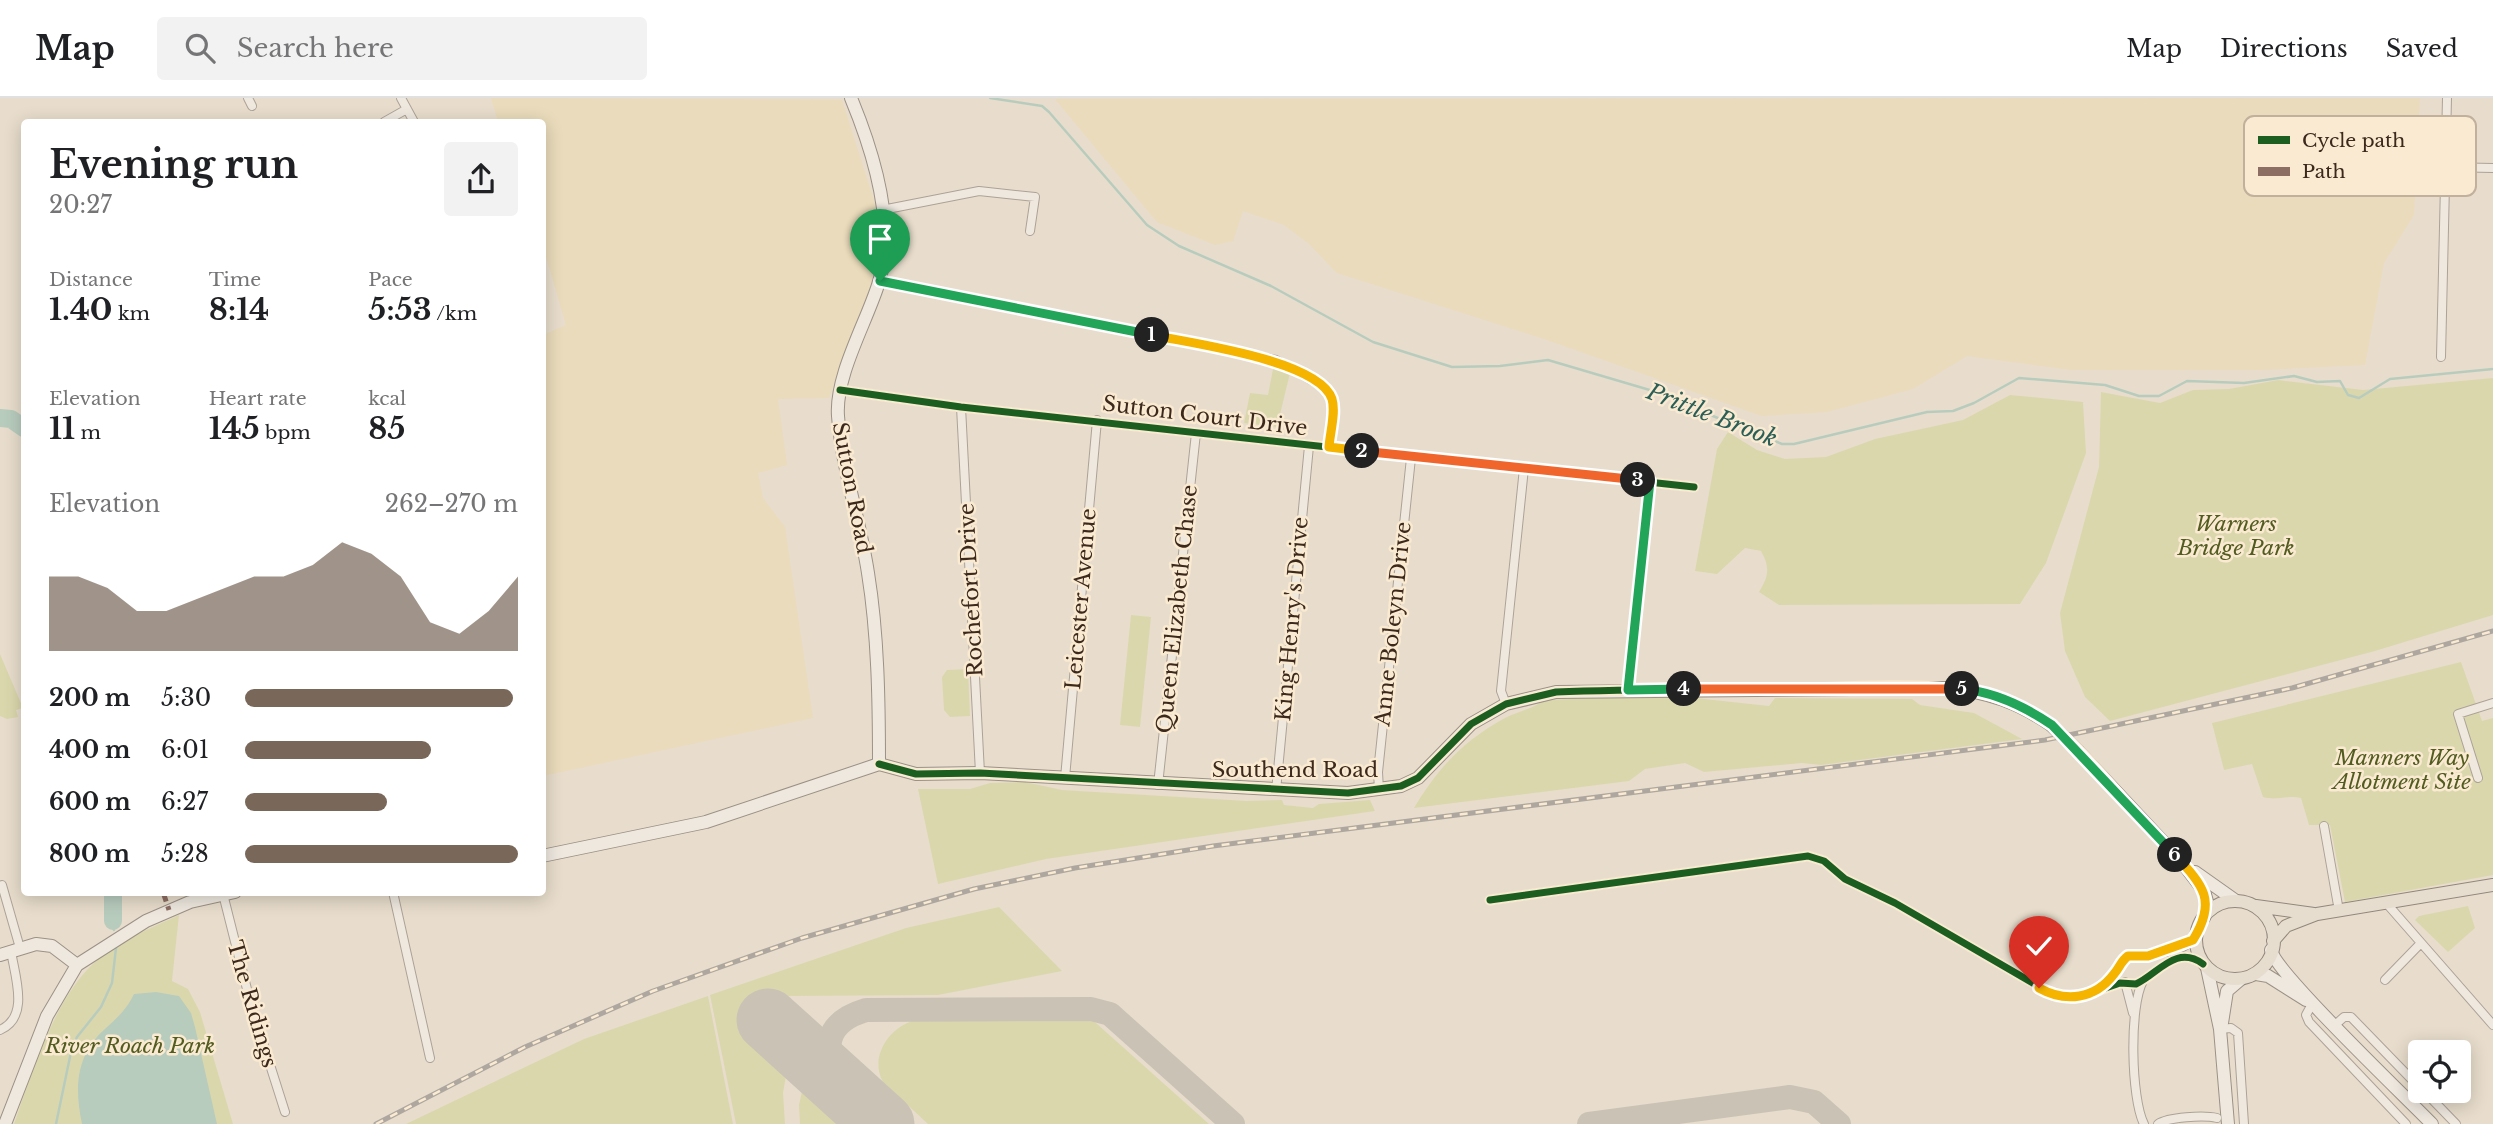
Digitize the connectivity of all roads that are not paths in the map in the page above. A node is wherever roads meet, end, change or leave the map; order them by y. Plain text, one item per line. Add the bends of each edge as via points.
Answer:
1 (401, 98) edge
2 (851, 98) edge
3 (2447, 98) edge
4 (407, 109) junction
5 (2446, 116) edge
6 (389, 119) edge
7 (412, 119) edge
8 (2444, 196) edge
9 (882, 210) junction
10 (1030, 231) dead end
11 (880, 281) junction
12 (2441, 357) dead end
13 (840, 390) junction
14 (961, 407) junction
15 (1097, 420) junction
16 (1196, 433) junction
17 (1309, 446) junction
18 (1329, 447) junction
19 (1410, 458) junction
20 (1524, 468) junction
21 (1650, 481) junction
22 (1694, 486) dead end
23 (1628, 690) junction
24 (2493, 703) edge
25 (1506, 704) junction
26 (879, 764) junction
27 (981, 773) junction
28 (1065, 778) junction
29 (2478, 778) dead end
30 (1158, 785) junction
31 (1379, 790) junction
32 (1276, 791) junction
33 (2323, 826) dead end
34 (546, 855) edge
35 (2181, 862) junction
36 (2, 885) dead end
37 (2493, 885) edge
38 (218, 896) edge
39 (230, 896) edge
40 (394, 896) edge
41 (1490, 901) dead end
42 (2236, 901) junction
43 (2252, 905) junction
44 (2388, 905) junction
45 (2339, 911) junction
46 (2317, 915) junction
47 (2204, 918) junction
48 (2197, 934) junction
49 (2420, 944) junction
50 (2272, 946) junction
51 (11, 951) edge
52 (2138, 956) junction
53 (77, 965) junction
54 (2119, 965) junction
55 (2205, 966) junction
56 (2256, 974) junction
57 (2241, 978) junction
58 (2144, 979) junction
59 (2385, 980) dead end
60 (2127, 983) junction
61 (2105, 990) junction
62 (2089, 994) junction
63 (2130, 1003) junction
64 (2312, 1004) junction
65 (2134, 1019) junction
66 (2335, 1025) junction
67 (2493, 1026) edge
68 (2220, 1029) junction
69 (0, 1030) edge
70 (430, 1058) dead end
71 (2408, 1076) edge
72 (2435, 1103) edge
73 (285, 1112) dead end
74 (2185, 1120) junction
75 (2224, 1120) edge
76 (5, 1124) edge
77 (2144, 1124) edge
78 (2158, 1124) edge
79 (2170, 1124) edge
80 (2244, 1124) edge
81 (2406, 1124) edge
82 (2432, 1124) edge
83 (2456, 1124) edge

1 - 4 street
2 - 9 street, Sutton Road
3 - 5 street
4 - 6 street
4 - 7 street
8 - 12 street
9 - 10 street via 979,191 1004,192 1035,197
9 - 11 street, Sutton Road
11 - 13 street, Sutton Road
11 - 18 street via 1276,360 1327,389 1333,400
13 - 14 street, Sutton Court Drive
13 - 26 street, Sutton Road via 841,440 869,573
14 - 15 street, Sutton Court Drive
14 - 27 street, Rochefort Drive
15 - 16 street, Sutton Court Drive
15 - 28 street, Leicester Avenue
16 - 17 street, Sutton Court Drive
16 - 30 street, Queen Elizabeth Chase
17 - 18 street, Sutton Court Drive
17 - 32 street, King Henry's Drive
18 - 19 street, Sutton Court Drive
19 - 20 street, Sutton Court Drive
19 - 31 street, Anne Boleyn Drive
20 - 21 street, Sutton Court Drive
20 - 25 street via 1501,691
21 - 22 street, Sutton Court Drive
21 - 23 street
23 - 25 street, Southend Road via 1556,692
23 - 35 street, Southend Road, bridge via 1949,688 1993,695 2052,725
24 - 29 street via 2458,714
25 - 31 street, Southend Road via 1471,724 1418,778
26 - 27 street, Southend Road via 916,774
26 - 34 street via 706,822
27 - 28 street, Southend Road
28 - 30 street, Southend Road
30 - 32 street, Southend Road
31 - 32 street, Southend Road
33 - 45 street
35 - 42 street
35 - 47 street via 2206,896
36 - 51 street
37 - 44 main road
38 - 53 street via 146,921
39 - 73 street, The Ridings via 251,1004
40 - 70 street
41 - 62 street via 1802,856 1821,859 1841,876 2051,995
42 - 43 main road
42 - 47 main road via 2216,906
43 - 46 main road
43 - 50 main road via 2264,914
44 - 45 main road
44 - 49 street
45 - 46 main road
46 - 50 main road via 2286,926
47 - 48 main road
48 - 52 street via 2184,946
48 - 55 main road via 2196,947
49 - 59 street
49 - 67 street
50 - 56 main road
50 - 64 street via 2276,962
51 - 53 street via 36,944 52,946
51 - 69 street via 19,1008 15,1020
52 - 54 street via 2128,956
52 - 58 street via 2146,964
53 - 76 street via 47,1016
54 - 60 street
54 - 62 street via 2111,978
55 - 57 main road via 2224,978
55 - 58 street via 2191,958 2177,958
55 - 68 street
56 - 57 main road
56 - 64 street via 2268,976
57 - 68 street via 2227,991
58 - 60 street
58 - 65 street
60 - 61 street
60 - 63 street
61 - 62 street
61 - 63 street via 2119,991
63 - 65 street
64 - 66 street
64 - 81 street via 2306,1014 2309,1022
65 - 77 street via 2137,1109
66 - 71 street via 2351,1017
66 - 82 street
68 - 75 street
68 - 80 street via 2238,1033
72 - 83 street
74 - 75 street
74 - 78 street via 2173,1118
74 - 79 street

